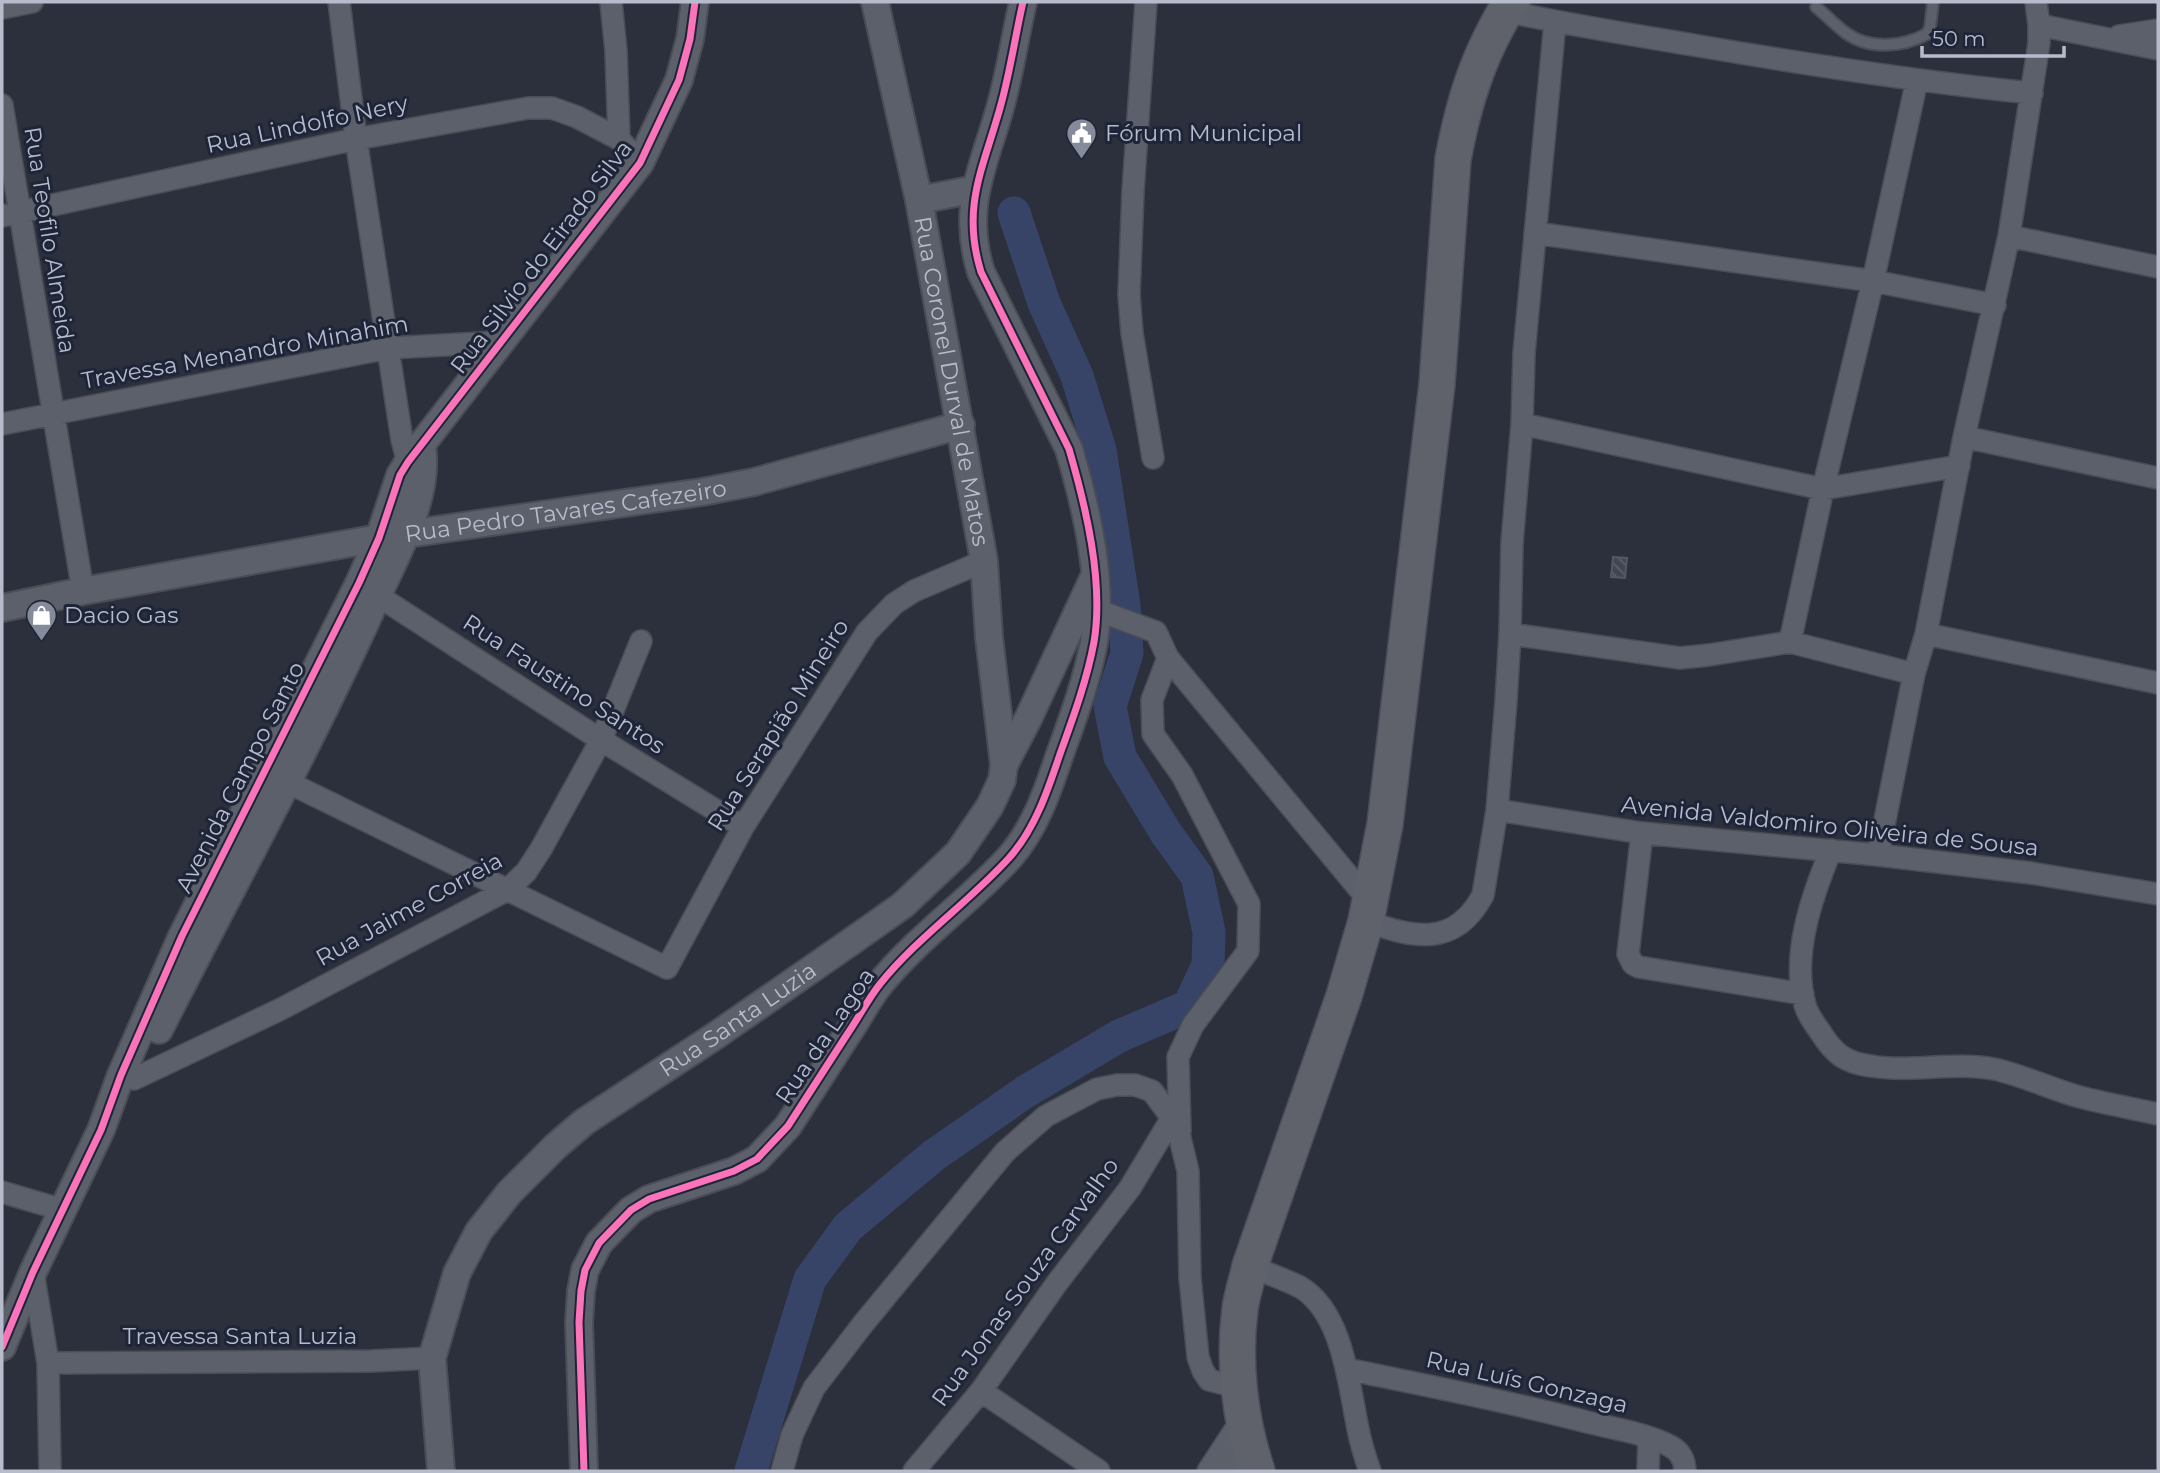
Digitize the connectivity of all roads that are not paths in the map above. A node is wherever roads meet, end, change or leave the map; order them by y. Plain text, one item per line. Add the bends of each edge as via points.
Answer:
1 (32, 2) edge
2 (339, 2) edge
3 (611, 2) edge
4 (695, 2) edge
5 (875, 2) edge
6 (1023, 2) edge
7 (1146, 2) edge
8 (1933, 2) edge
9 (2036, 2) edge
10 (1508, 6) edge
11 (1816, 7) dead end
12 (2, 8) edge
13 (1555, 22) junction
14 (2039, 25) junction
15 (2158, 30) edge
16 (2107, 38) junction
17 (2158, 49) edge
18 (1917, 80) junction
19 (2032, 93) junction
20 (2, 105) edge
21 (356, 139) junction
22 (620, 139) junction
23 (640, 163) junction
24 (976, 189) junction
25 (919, 201) junction
26 (10, 215) edge
27 (1535, 233) junction
28 (2009, 236) junction
29 (2158, 267) edge
30 (1873, 281) junction
31 (1995, 305) junction
32 (500, 342) junction
33 (388, 348) junction
34 (52, 415) junction
35 (2, 424) edge
36 (1522, 424) junction
37 (961, 425) junction
38 (1964, 437) junction
39 (1153, 457) dead end
40 (418, 464) junction
41 (1959, 466) junction
42 (2158, 478) edge
43 (1823, 489) junction
44 (406, 534) junction
45 (379, 538) junction
46 (984, 561) junction
47 (1095, 575) junction
48 (368, 589) junction
49 (83, 592) junction
50 (2, 608) edge
51 (1097, 610) junction
52 (1510, 634) junction
53 (1926, 634) junction
54 (641, 641) dead end
55 (1790, 642) junction
56 (1168, 658) junction
57 (1914, 674) junction
58 (2158, 683) edge
59 (601, 740) junction
60 (1004, 765) junction
61 (276, 777) junction
62 (1497, 810) junction
63 (743, 827) junction
64 (1642, 833) junction
65 (1831, 850) junction
66 (1878, 855) junction
67 (507, 890) junction
68 (2158, 894) edge
69 (1368, 911) junction
70 (1803, 994) junction
71 (128, 1077) junction
72 (2158, 1114) edge
73 (1176, 1128) junction
74 (2, 1192) edge
75 (62, 1210) junction
76 (1250, 1266) junction
77 (33, 1272) junction
78 (2, 1347) edge
79 (432, 1358) junction
80 (48, 1363) junction
81 (1347, 1369) junction
82 (981, 1391) junction
83 (1242, 1402) junction
84 (1649, 1438) junction
85 (1225, 1445) junction
86 (439, 1465) edge
87 (1685, 1467) edge
88 (50, 1471) edge
89 (584, 1471) edge
90 (782, 1471) edge
91 (914, 1471) edge
92 (1099, 1471) edge
93 (1209, 1471) edge
94 (1233, 1471) edge
95 (1257, 1471) edge
96 (1370, 1471) edge
97 (1648, 1471) edge

1 - 12 street
2 - 21 street
3 - 22 street
4 - 23 street, Rua Silvio do Eirado Silva via 679,80
5 - 25 street, Rua Coronel Durval de Matos
6 - 24 street, Rua da Lagoa via 1001,106
7 - 39 street via 1129,295
8 - 11 lane via 1927,34 1893,45 1848,35
9 - 14 street
10 - 13 street
10 - 69 main road via 1476,67 1453,159 1437,384 1385,824
13 - 18 street
13 - 27 street
14 - 16 street
14 - 19 street
15 - 16 street
16 - 17 street
18 - 19 street
18 - 30 street
19 - 28 street
20 - 26 street, Rua Teofilo Almeida
21 - 22 street, Rua Lindolfo Nery via 528,108 552,108
21 - 26 street, Rua Lindolfo Nery
21 - 33 street
22 - 23 street
23 - 32 street, Rua Silvio do Eirado Silva
24 - 25 street
24 - 47 street, Rua da Lagoa via 972,216 977,260 1069,449
25 - 37 street, Rua Coronel Durval de Matos
26 - 34 street, Rua Teofilo Almeida
27 - 30 street
27 - 36 street
28 - 29 street
28 - 31 street
30 - 31 street
30 - 43 street
31 - 38 street
32 - 33 street, Travessa Menandro Minahim
32 - 40 street, Rua Silvio do Eirado Silva
33 - 34 street, Travessa Menandro Minahim
33 - 40 street via 402,440
34 - 35 street, Travessa Menandro Minahim
34 - 49 street, Rua Teofilo Almeida
36 - 43 street
36 - 52 street
37 - 44 street, Rua Pedro Tavares Cafezeiro via 754,482
37 - 46 street, Rua Coronel Durval de Matos
38 - 41 street
38 - 42 street
40 - 44 street, Avenida Campo Santo
40 - 45 street, Avenida Campo Santo via 400,475
41 - 43 street
41 - 53 street
43 - 55 street
44 - 45 street, Rua Pedro Tavares Cafezeiro
44 - 48 street, Avenida Campo Santo
45 - 48 street, Avenida Campo Santo
45 - 49 street, Rua Pedro Tavares Cafezeiro
46 - 60 street, Rua Coronel Durval de Matos
46 - 63 street, Rua Serapião Mineiro via 914,590 867,632
47 - 51 street, Rua da Lagoa
47 - 60 street, Rua Santa Luzia
48 - 59 street, Rua Faustino Santos
48 - 61 street, Avenida Campo Santo
49 - 50 street, Rua Pedro Tavares Cafezeiro
51 - 56 street via 1156,632
51 - 89 street, Rua da Lagoa via 1094,642 1059,758 1027,833 1010,857 880,985 788,1126 757,1160 649,1199 631,1210 599,1243 585,1270 580,1301
52 - 55 street via 1680,658
52 - 62 street
53 - 57 street
53 - 58 street
54 - 59 street, Rua Jaime Correia
55 - 57 street
56 - 69 street
56 - 73 street via 1152,700 1153,734 1182,775 1249,904 1248,951 1193,1025 1178,1057
57 - 66 street
59 - 63 street, Rua Faustino Santos
59 - 67 street, Rua Jaime Correia via 541,849
60 - 79 street, Rua Santa Luzia via 990,806 958,853 903,905 584,1122 509,1193 479,1231 457,1273
61 - 67 street
61 - 71 street, Avenida Campo Santo via 182,936
62 - 64 street, Avenida Valdomiro Oliveira de Sousa
62 - 69 street via 1483,895 1467,918 1439,933 1421,936 1399,933
63 - 67 street, Rua Serapião Mineiro via 667,968
64 - 65 street, Avenida Valdomiro Oliveira de Sousa
64 - 70 street via 1628,954 1633,964
65 - 66 street, Avenida Valdomiro Oliveira de Sousa
65 - 70 street via 1807,917
66 - 68 street, Avenida Valdomiro Oliveira de Sousa
67 - 71 street, Rua Jaime Correia via 279,1010
69 - 76 main road via 1344,996
70 - 72 street via 1811,1019 1831,1049 1852,1062 1874,1067 1965,1065 1996,1070 2080,1097
71 - 75 street, Avenida Campo Santo
73 - 82 street, Rua Jonas Souza Carvalho
73 - 83 street via 1188,1171 1189,1278 1198,1357 1209,1380
73 - 90 street via 1152,1091 1135,1085 1097,1089 1046,1116 1005,1152 814,1388 792,1435
74 - 75 street
75 - 77 street, Avenida Campo Santo
76 - 81 street via 1301,1288 1317,1301
76 - 83 main road via 1237,1339
77 - 78 street, Avenida Campo Santo
77 - 80 street
79 - 80 street, Travessa Santa Luzia
79 - 86 street, Rua Santa Luzia
80 - 88 street
81 - 84 street, Rua Luís Gonzaga via 1531,1407
81 - 96 street
82 - 91 street, Rua Jonas Souza Carvalho
82 - 92 street
83 - 85 street
83 - 95 main road
84 - 87 street, Rua Luís Gonzaga via 1672,1446
84 - 97 street
85 - 93 street
85 - 94 street

